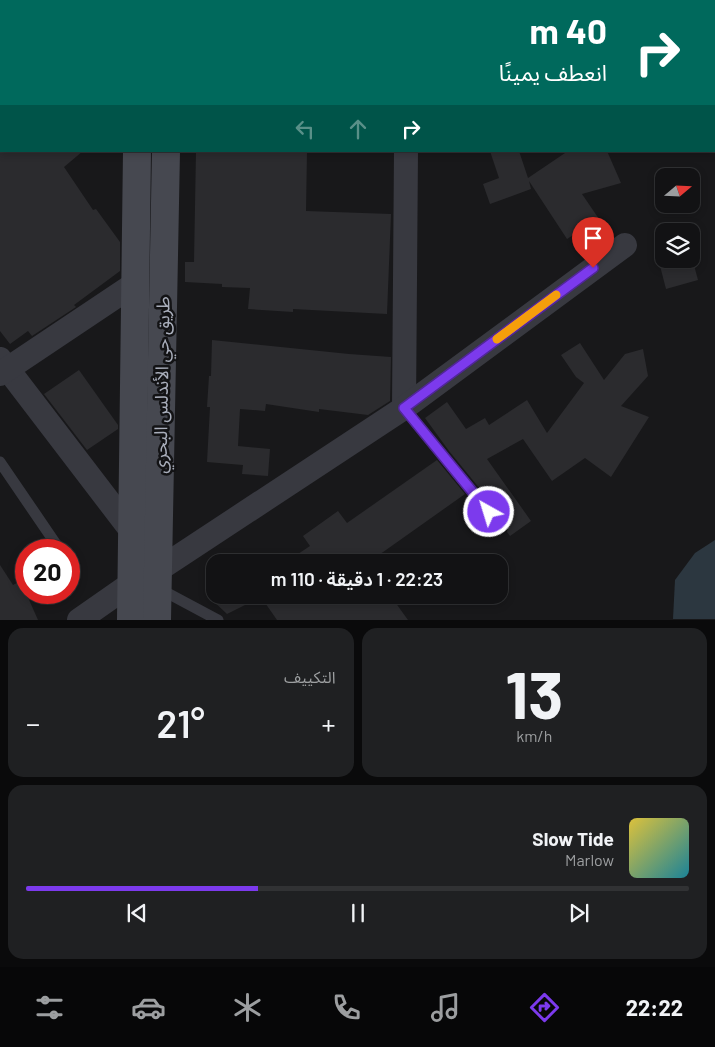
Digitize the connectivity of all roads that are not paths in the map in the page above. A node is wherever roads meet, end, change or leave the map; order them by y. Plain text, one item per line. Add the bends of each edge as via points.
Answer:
1 (137, 152) edge
2 (166, 152) edge
3 (406, 152) edge
4 (625, 245) dead end
5 (136, 283) junction
6 (2, 367) edge
7 (404, 408) junction
8 (0, 462) edge
9 (501, 527) dead end
10 (132, 533) junction
11 (52, 539) edge
12 (149, 581) junction
13 (79, 620) edge
14 (131, 620) edge
15 (157, 620) edge
16 (218, 620) edge

1 - 5 street, طريق حي الأندلس البحري
2 - 12 street, طريق حي الأندلس البحري
3 - 7 street
4 - 7 street
5 - 6 street
5 - 10 street, طريق حي الأندلس البحري
6 - 10 street
7 - 9 lane
7 - 12 street
8 - 11 lane
10 - 12 street, طريق حي الأندلس البحري
12 - 13 street
12 - 14 street, طريق حي الأندلس البحري
12 - 15 street, طريق حي الأندلس البحري
12 - 16 lane

